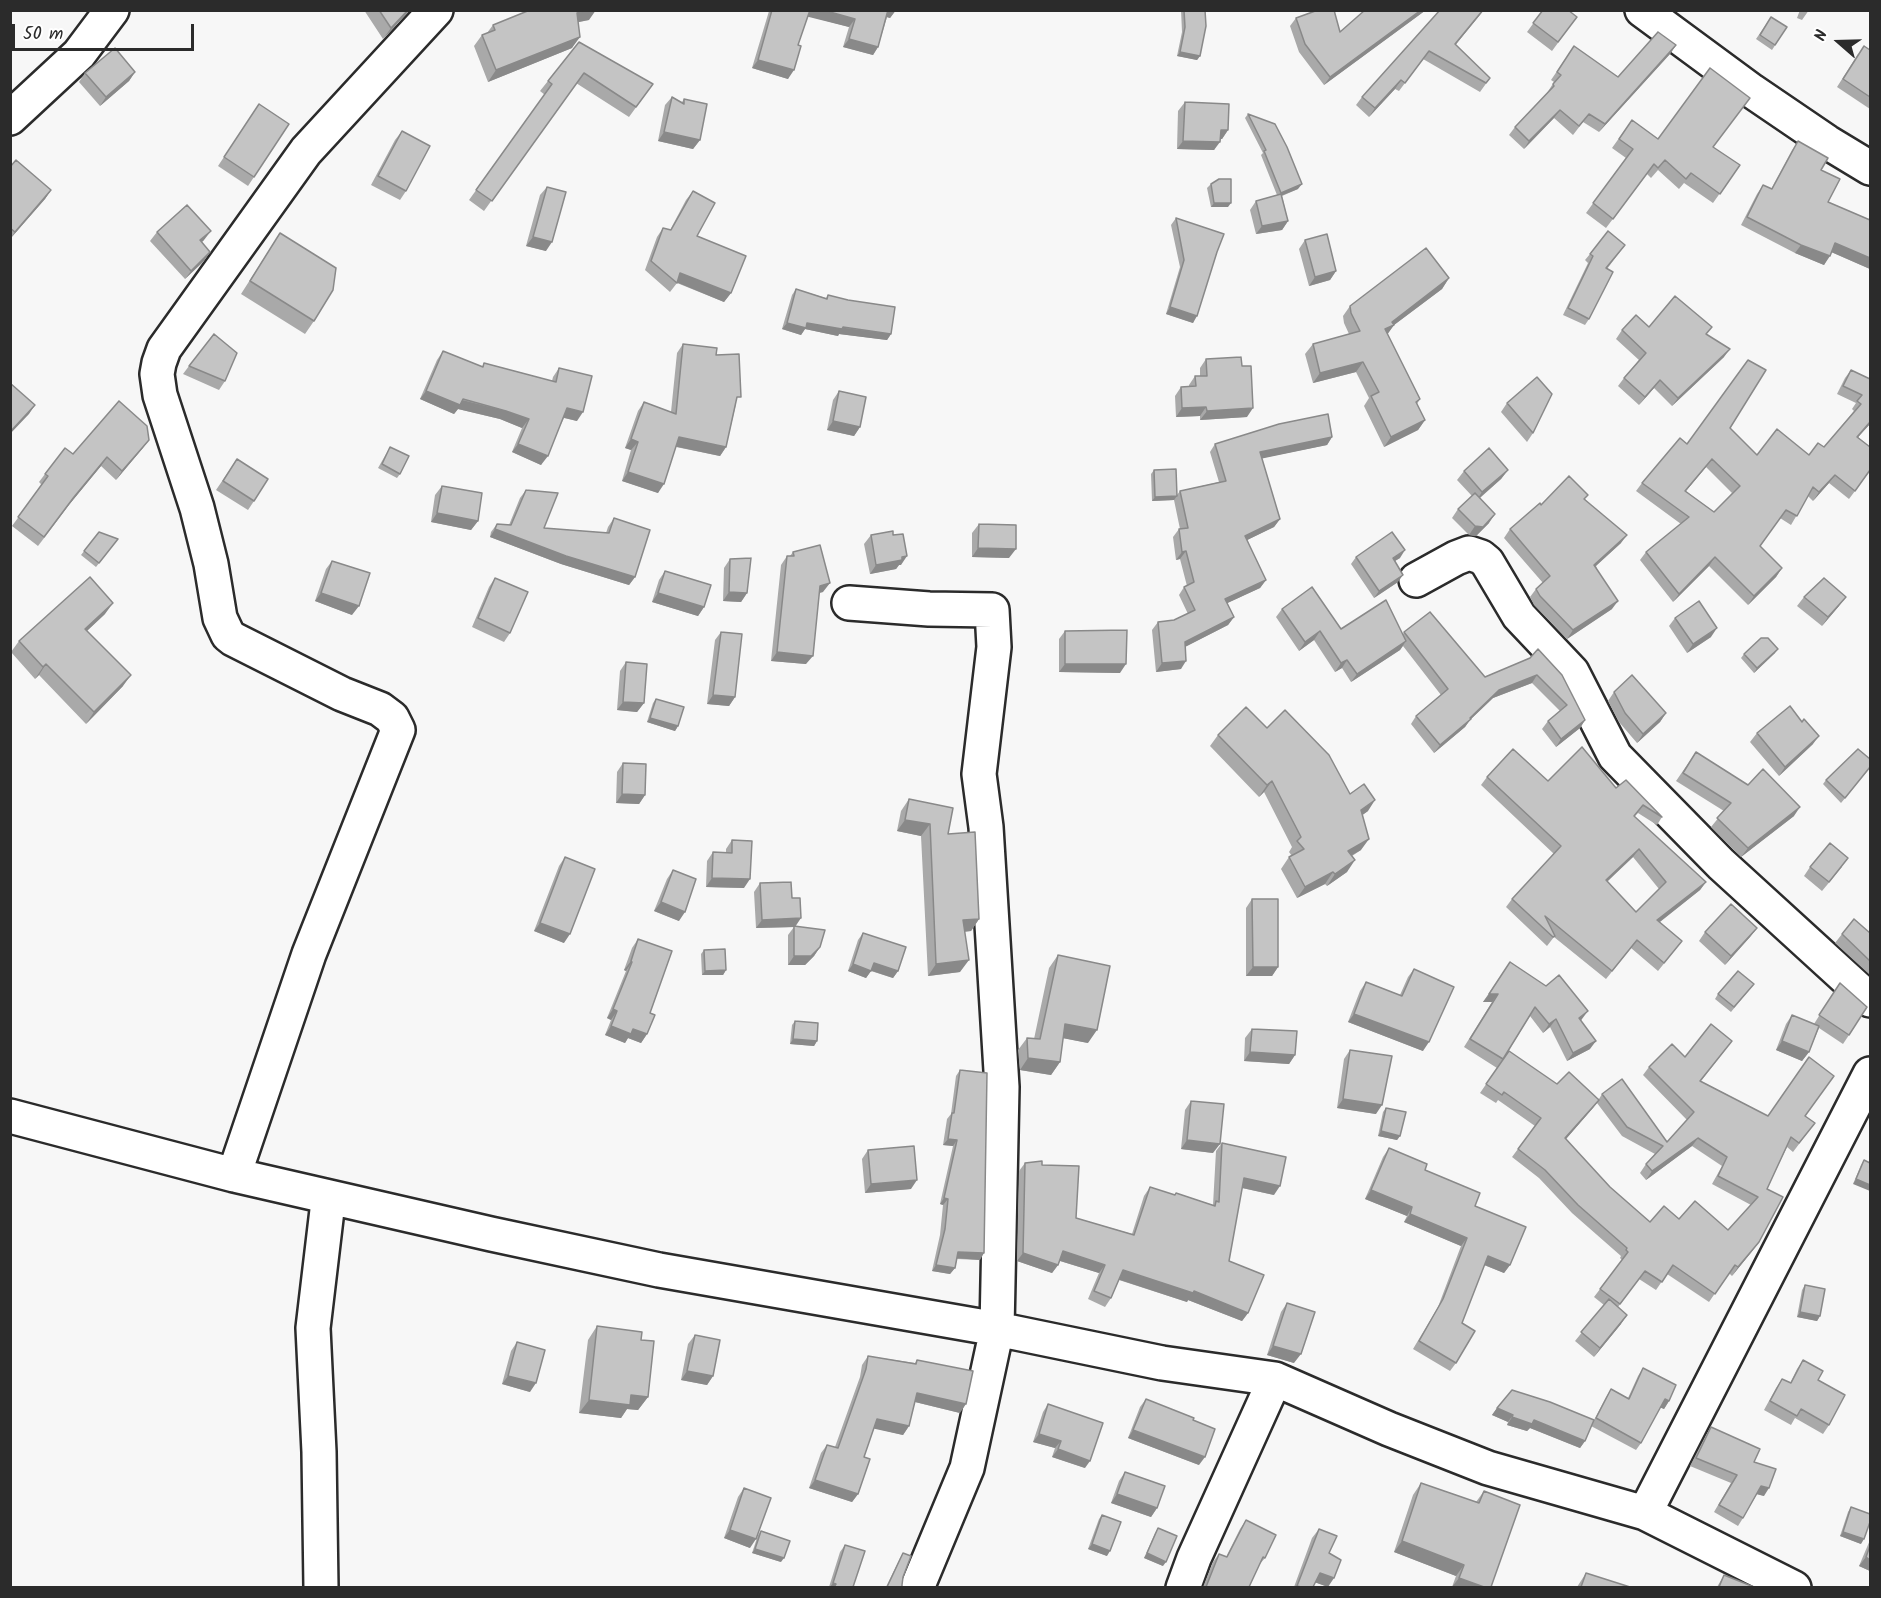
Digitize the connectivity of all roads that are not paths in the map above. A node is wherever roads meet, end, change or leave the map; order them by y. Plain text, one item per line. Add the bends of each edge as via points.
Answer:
1 (112, 10) edge
2 (436, 10) edge
3 (1642, 10) edge
4 (10, 118) edge
5 (1870, 168) edge
6 (1416, 580) dead end
7 (849, 603) dead end
8 (1870, 1000) edge
9 (1870, 1074) edge
10 (10, 1116) edge
11 (234, 1175) junction
12 (327, 1210) dead end
13 (996, 1329) junction
14 (1275, 1379) junction
15 (1645, 1513) junction
16 (321, 1587) edge
17 (917, 1587) edge
18 (1183, 1587) edge
19 (1794, 1587) edge

1 - 4 street via 79,54
2 - 11 street via 306,151 164,349 157,374 160,395 197,508 220,618 228,634 342,694 380,709 392,718 398,730 309,954
3 - 5 street via 1761,98
6 - 8 street via 1469,553 1487,562 1519,616 1572,672 1615,756 1721,864
7 - 13 street via 992,610 994,647 979,774 986,827 1002,1087
9 - 15 street
10 - 11 street
11 - 13 street via 659,1270
12 - 16 street via 313,1328
13 - 14 street via 1162,1363
13 - 17 street via 967,1468
14 - 15 street via 1488,1468
14 - 18 street
15 - 19 street

